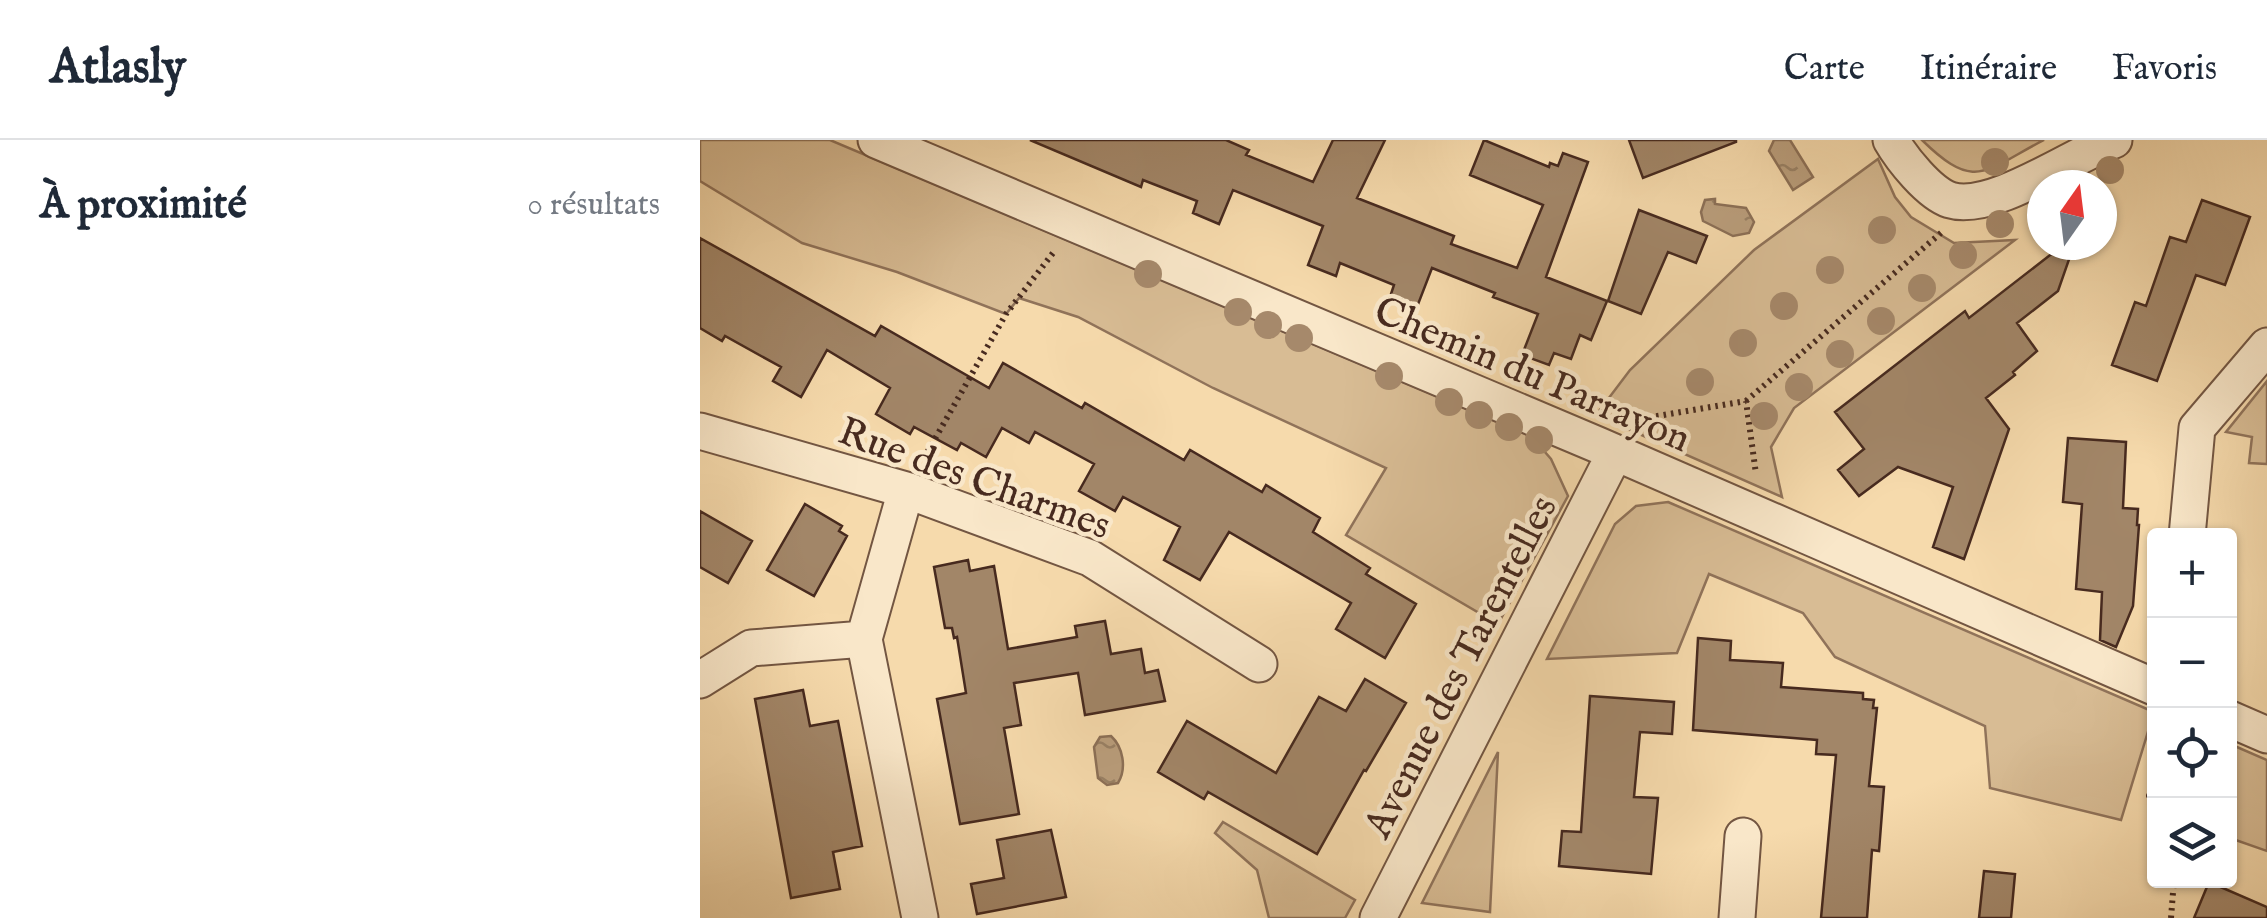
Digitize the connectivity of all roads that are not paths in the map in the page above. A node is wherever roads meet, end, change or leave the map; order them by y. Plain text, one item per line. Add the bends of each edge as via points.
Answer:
1 (876, 140) edge
2 (2114, 140) edge
3 (1893, 144) edge
4 (2267, 346) edge
5 (700, 431) edge
6 (1615, 453) junction
7 (906, 490) junction
8 (2189, 528) edge
9 (864, 639) junction
10 (1259, 664) dead end
11 (700, 680) edge
12 (2147, 684) edge
13 (2237, 722) edge
14 (2267, 734) edge
15 (1743, 836) dead end
16 (920, 918) edge
17 (1378, 918) edge
18 (1737, 918) edge

1 - 6 street, Chemin du Parrayon
2 - 3 street via 1990,199 1950,200 1918,176
4 - 8 street via 2197,428
5 - 7 street, Rue des Charmes
6 - 12 street, Chemin du Parrayon
6 - 17 street, Avenue des Tarentelles
7 - 9 street
7 - 10 street, Rue des Charmes via 1090,558
9 - 11 street via 751,648
9 - 16 street
13 - 14 street
15 - 18 street

